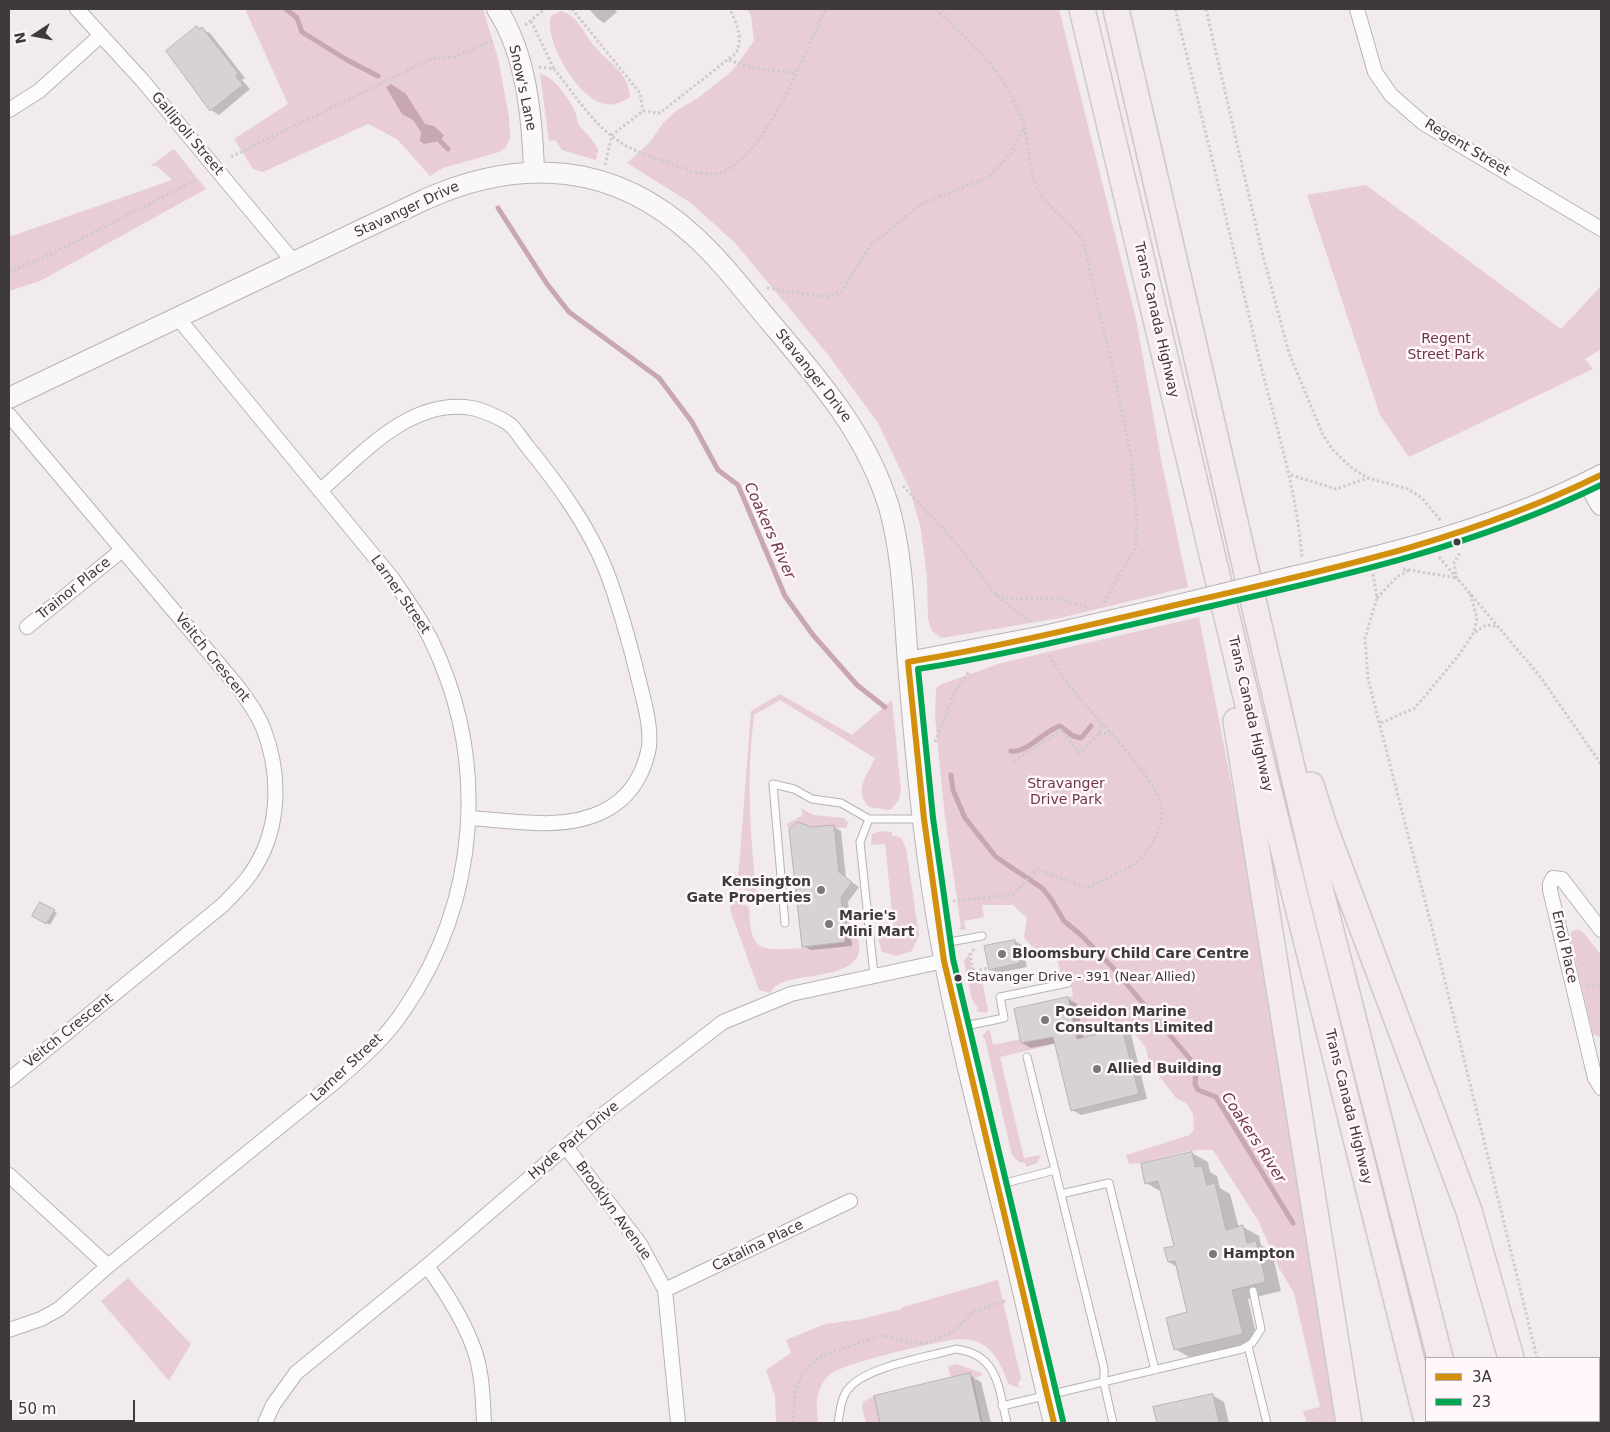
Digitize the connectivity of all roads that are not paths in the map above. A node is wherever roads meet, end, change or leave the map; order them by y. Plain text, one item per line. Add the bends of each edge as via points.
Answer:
1 (77, 9) edge
2 (497, 9) edge
3 (1082, 9) edge
4 (1116, 9) edge
5 (1357, 9) edge
6 (100, 36) junction
7 (9, 110) edge
8 (534, 170) junction
9 (1601, 229) edge
10 (293, 261) junction
11 (178, 318) junction
12 (9, 398) edge
13 (9, 416) edge
14 (1213, 432) junction
15 (1595, 478) edge
16 (320, 491) junction
17 (1601, 505) edge
18 (1201, 506) junction
19 (121, 551) junction
20 (27, 627) dead end
21 (908, 662) junction
22 (470, 818) junction
23 (869, 819) junction
24 (924, 819) junction
25 (786, 922) dead end
26 (1601, 930) edge
27 (982, 936) dead end
28 (943, 952) junction
29 (874, 975) junction
30 (1068, 983) dead end
31 (959, 1028) junction
32 (1027, 1057) dead end
33 (9, 1080) edge
34 (1601, 1088) edge
35 (566, 1147) junction
36 (1055, 1170) junction
37 (9, 1175) edge
38 (997, 1185) junction
39 (1061, 1194) junction
40 (850, 1202) dead end
41 (108, 1266) junction
42 (427, 1266) junction
43 (666, 1290) junction
44 (1253, 1291) dead end
45 (9, 1330) edge
46 (1248, 1346) junction
47 (1440, 1357) edge
48 (1511, 1357) edge
49 (1155, 1370) junction
50 (1104, 1383) junction
51 (1047, 1396) junction
52 (1002, 1406) junction
53 (1425, 1412) edge
54 (265, 1423) edge
55 (484, 1423) edge
56 (678, 1423) edge
57 (838, 1423) edge
58 (1006, 1423) edge
59 (1054, 1423) edge
60 (1113, 1423) edge
61 (1267, 1423) edge
62 (1349, 1423) edge

1 - 6 street, Gallipoli Street
2 - 8 street, Snow's Lane via 516,48 533,139
3 - 18 highway, Trans Canada Highway
4 - 14 highway, Trans Canada Highway
5 - 9 street, Regent Street via 1375,72 1423,123
6 - 7 street via 38,91
6 - 10 street, Gallipoli Street via 142,80
8 - 10 street, Stavanger Drive via 492,176 442,192
8 - 21 street, Stavanger Drive via 570,174 601,183 659,207 698,239 829,392 862,441 890,512 902,580
10 - 11 street, Stavanger Drive
11 - 12 street, Stavanger Drive
11 - 16 street, Larner Street
13 - 19 street, Veitch Crescent
14 - 47 highway, Trans Canada Highway via 1319,884
14 - 48 highway via 1324,826 1469,1211
15 - 17 street
15 - 21 street, bridge via 1484,526 1385,555 1297,570 1182,604
16 - 22 street, Larner Street via 392,578 419,617 432,643 454,698 462,730 469,774
16 - 22 street via 402,423 439,408 473,408 509,424 516,432 577,515 605,568 628,635 646,712 649,751 637,782 623,798 585,819 562,822
18 - 53 highway, Trans Canada Highway via 1264,772
18 - 62 highway
19 - 20 street, Trainor Place
19 - 33 street, Veitch Crescent via 238,687 264,729 274,776 276,802 272,827 249,876 224,904
21 - 24 street, Stavanger Drive
22 - 41 street, Larner Street via 454,905 440,945 404,1011 371,1050 336,1081
23 - 24 lane
23 - 25 lane via 841,803 812,799 794,789 772,784
23 - 29 lane via 860,842
24 - 28 street, Stavanger Drive
26 - 34 street, Errol Place via 1564,880 1554,878 1550,890 1595,1078
27 - 28 lane
28 - 29 street, Hyde Park Drive
28 - 31 street, Stavanger Drive
29 - 35 street, Hyde Park Drive via 791,994 723,1022
30 - 31 lane via 1000,997 1004,1018
31 - 38 street, Stavanger Drive
32 - 36 lane
35 - 42 street, Hyde Park Drive
35 - 43 street, Brooklyn Avenue via 640,1244
36 - 38 lane
36 - 39 lane
37 - 41 street
38 - 51 street, Stavanger Drive
39 - 49 lane via 1109,1182
39 - 50 lane via 1104,1368
40 - 43 street, Catalina Place
41 - 45 street, Larner Street via 59,1309
42 - 54 street, Hyde Park Drive via 296,1373 273,1405
42 - 55 street via 449,1297 469,1338 480,1371
43 - 56 street, Brooklyn Avenue
44 - 46 lane via 1261,1329
46 - 49 lane
46 - 61 lane
49 - 50 lane
50 - 51 lane
50 - 60 lane
51 - 52 lane
51 - 59 street, Stavanger Drive
52 - 57 lane via 991,1366 971,1351 956,1349 866,1374 850,1387 842,1400
52 - 58 lane

